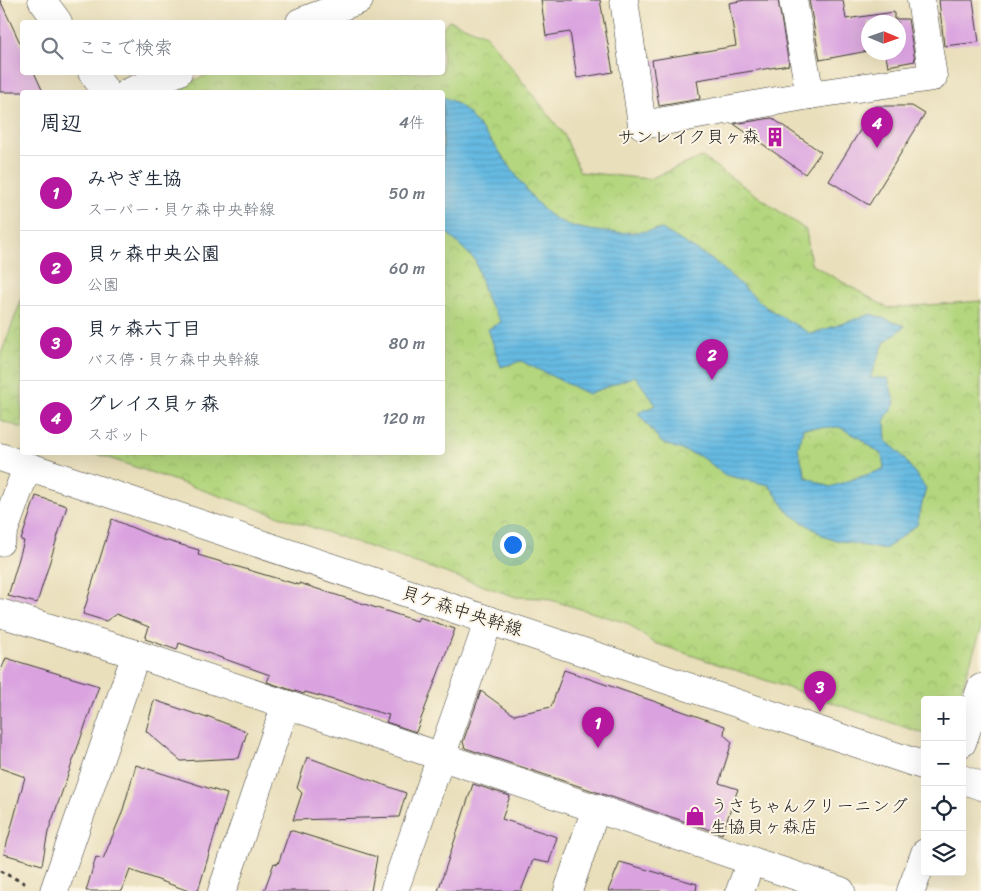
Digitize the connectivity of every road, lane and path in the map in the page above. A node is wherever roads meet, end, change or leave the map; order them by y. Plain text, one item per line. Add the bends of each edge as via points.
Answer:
1 (42, 0) edge
2 (624, 0) edge
3 (793, 0) edge
4 (921, 0) edge
5 (349, 1) edge
6 (57, 20) edge
7 (305, 20) edge
8 (94, 75) edge
9 (171, 75) edge
10 (105, 90) edge
11 (134, 90) edge
12 (810, 95) junction
13 (0, 457) edge
14 (26, 467) junction
15 (0, 542) edge
16 (0, 613) edge
17 (489, 620) junction
18 (136, 654) junction
19 (981, 688) edge
20 (286, 704) junction
21 (963, 741) edge
22 (442, 757) junction
23 (921, 765) edge
24 (966, 780) edge
25 (981, 786) edge
26 (596, 808) junction
27 (751, 861) junction
28 (921, 864) edge
29 (0, 871) edge
30 (44, 889) edge
31 (222, 891) edge
32 (394, 891) edge
33 (568, 891) edge
34 (740, 891) edge
35 (841, 891) edge
36 (911, 891) edge

1 - 6 street
2 - 12 street via 642,125
3 - 12 street
4 - 12 street via 933,77
5 - 7 street
8 - 10 street
9 - 11 street
13 - 14 street, 貝ケ森中央幹線
14 - 15 street
14 - 17 street, 貝ケ森中央幹線
16 - 18 street
17 - 22 street
17 - 23 street, 貝ケ森中央幹線
18 - 20 street
18 - 30 street
19 - 21 street
20 - 22 street
20 - 31 street
22 - 26 street
22 - 32 street
24 - 25 street
26 - 27 street
26 - 33 street
27 - 34 street
27 - 35 street
28 - 36 street
29 - 30 path

